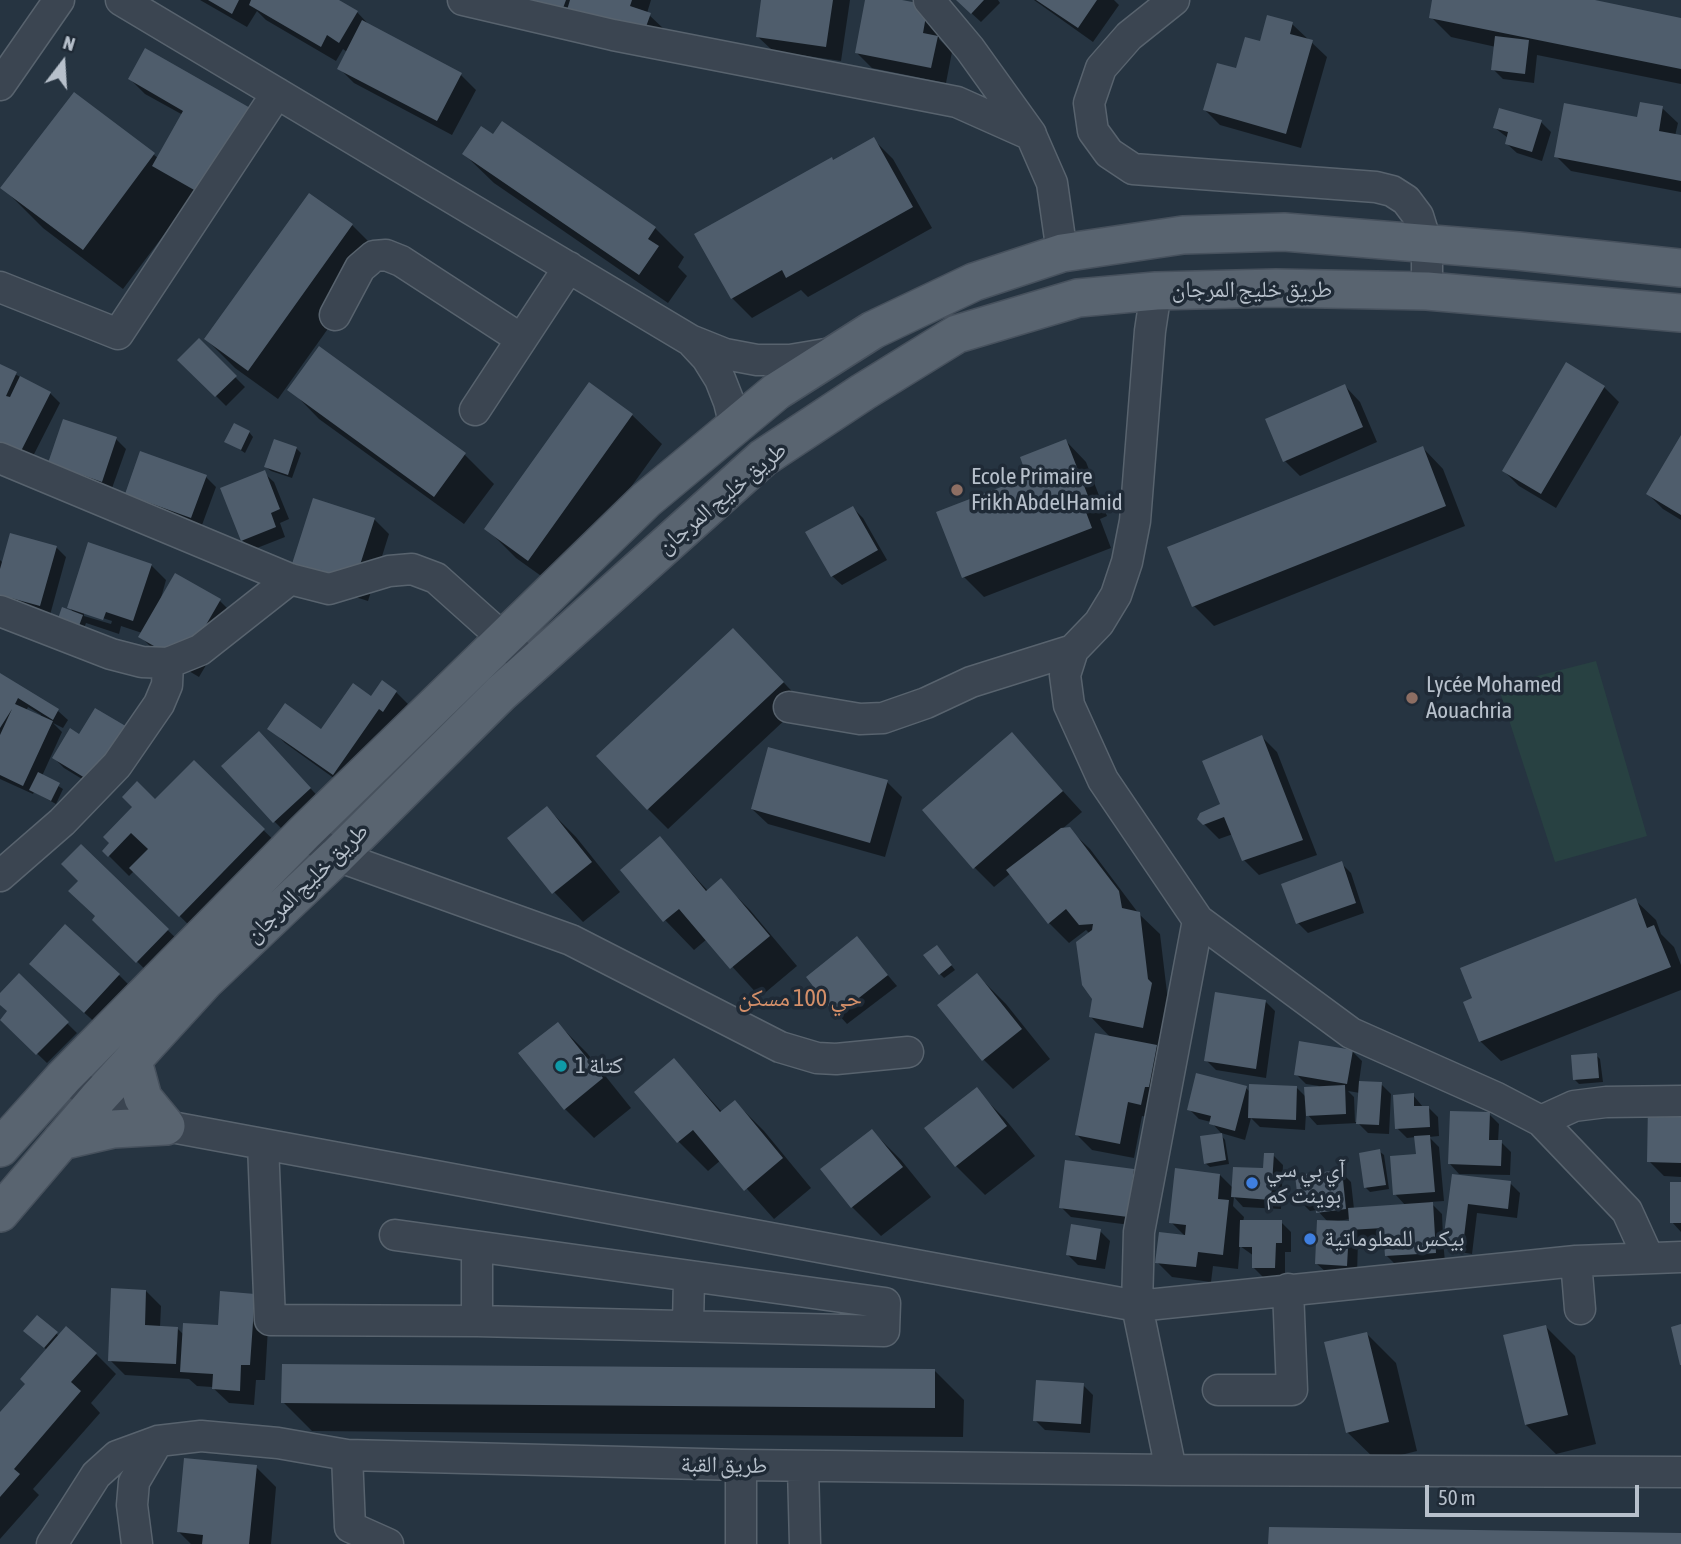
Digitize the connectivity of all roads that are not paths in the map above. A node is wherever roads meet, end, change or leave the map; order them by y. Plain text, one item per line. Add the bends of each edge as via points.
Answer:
1 (59, 0) edge
2 (121, 0) edge
3 (463, 0) edge
4 (929, 0) edge
5 (1174, 0) edge
6 (0, 85) edge
7 (277, 93) junction
8 (1031, 135) junction
9 (1427, 245) junction
10 (1062, 253) junction
11 (569, 267) junction
12 (1681, 268) edge
13 (0, 287) edge
14 (1156, 291) junction
15 (1427, 291) junction
16 (1681, 313) edge
17 (335, 315) dead end
18 (522, 339) junction
19 (690, 340) junction
20 (837, 352) junction
21 (863, 392) junction
22 (475, 410) dead end
23 (735, 425) junction
24 (0, 458) edge
25 (290, 579) junction
26 (0, 611) edge
27 (503, 638) junction
28 (1073, 650) junction
29 (168, 663) junction
30 (530, 667) junction
31 (789, 707) dead end
32 (304, 833) junction
33 (337, 856) junction
34 (0, 876) edge
35 (1198, 920) junction
36 (908, 1052) dead end
37 (133, 1061) junction
38 (64, 1077) junction
39 (98, 1098) junction
40 (1681, 1101) edge
41 (1541, 1121) junction
42 (166, 1126) junction
43 (61, 1142) junction
44 (263, 1144) junction
45 (0, 1148) edge
46 (0, 1213) edge
47 (395, 1235) dead end
48 (477, 1248) junction
49 (1648, 1257) junction
50 (1681, 1257) edge
51 (1576, 1261) junction
52 (689, 1276) junction
53 (1288, 1289) junction
54 (1137, 1306) junction
55 (1580, 1309) dead end
56 (477, 1321) junction
57 (688, 1326) junction
58 (1218, 1390) dead end
59 (158, 1441) junction
60 (347, 1455) junction
61 (741, 1465) junction
62 (803, 1467) junction
63 (1171, 1471) junction
64 (1681, 1472) edge
65 (52, 1544) edge
66 (137, 1544) edge
67 (387, 1544) edge
68 (741, 1544) edge
69 (805, 1544) edge

1 - 6 street
2 - 7 street
3 - 8 street via 613,35 957,102
4 - 8 street via 970,48
5 - 9 street via 1129,36 1101,68 1089,103 1093,131 1109,153 1133,169 1392,191 1418,216
7 - 11 street
7 - 13 street via 118,334
8 - 10 street via 1052,183
9 - 10 main road, طريق خليج المرجان via 1284,232 1183,235
9 - 12 main road, طريق خليج المرجان
9 - 15 street
10 - 20 main road, طريق خليج المرجان via 974,282
11 - 18 street
11 - 19 street
14 - 15 main road, طريق خليج المرجان
14 - 21 main road, طريق خليج المرجان via 1078,298 957,334
14 - 28 street via 1135,521 1127,562 1099,623
15 - 16 main road, طريق خليج المرجان
17 - 18 street via 360,268 374,256 386,255
18 - 22 street
19 - 20 street via 757,360
19 - 23 street via 720,379
20 - 21 main road
20 - 23 main road, طريق خليج المرجان
21 - 30 main road, طريق خليج المرجان via 763,458
23 - 27 main road, طريق خليج المرجان via 646,500
24 - 25 street
25 - 27 street via 329,589 412,569 436,578
25 - 29 street via 200,650
26 - 29 street via 111,654
27 - 30 street
27 - 32 main road, طريق خليج المرجان
28 - 31 street via 971,682 883,718 860,719
28 - 35 street via 1065,675 1069,705 1103,780
29 - 34 street via 167,685 159,704 117,765
30 - 33 main road, طريق خليج المرجان
32 - 33 street
32 - 38 main road, طريق خليج المرجان
33 - 36 street via 571,940 800,1054 836,1059
33 - 37 main road, طريق خليج المرجان via 205,981
35 - 41 street via 1351,1032
35 - 54 street via 1139,1232
37 - 39 main road, طريق خليج المرجان
37 - 42 main road via 143,1098
38 - 39 street
38 - 45 main road, طريق خليج المرجان
39 - 42 street
39 - 43 main road, طريق خليج المرجان
40 - 41 street via 1574,1106
41 - 49 street via 1627,1211
42 - 43 main road via 113,1129
42 - 44 street
43 - 46 main road, طريق خليج المرجان
44 - 54 street
44 - 56 street via 270,1320
47 - 48 street
48 - 52 street
48 - 56 street
49 - 50 street
49 - 51 street
51 - 53 street
51 - 55 street
52 - 57 street
52 - 57 street via 885,1303 884,1331
53 - 54 street
53 - 58 street via 1293,1390
54 - 63 street
56 - 57 street
59 - 60 street, طريق القبة via 201,1436
59 - 65 street, طريق القبة via 117,1456 96,1475
59 - 66 street via 134,1482
60 - 61 street, طريق القبة
60 - 67 street via 350,1527
61 - 62 street, طريق القبة
61 - 68 street
62 - 63 street, طريق القبة
62 - 69 street
63 - 64 street, طريق القبة

